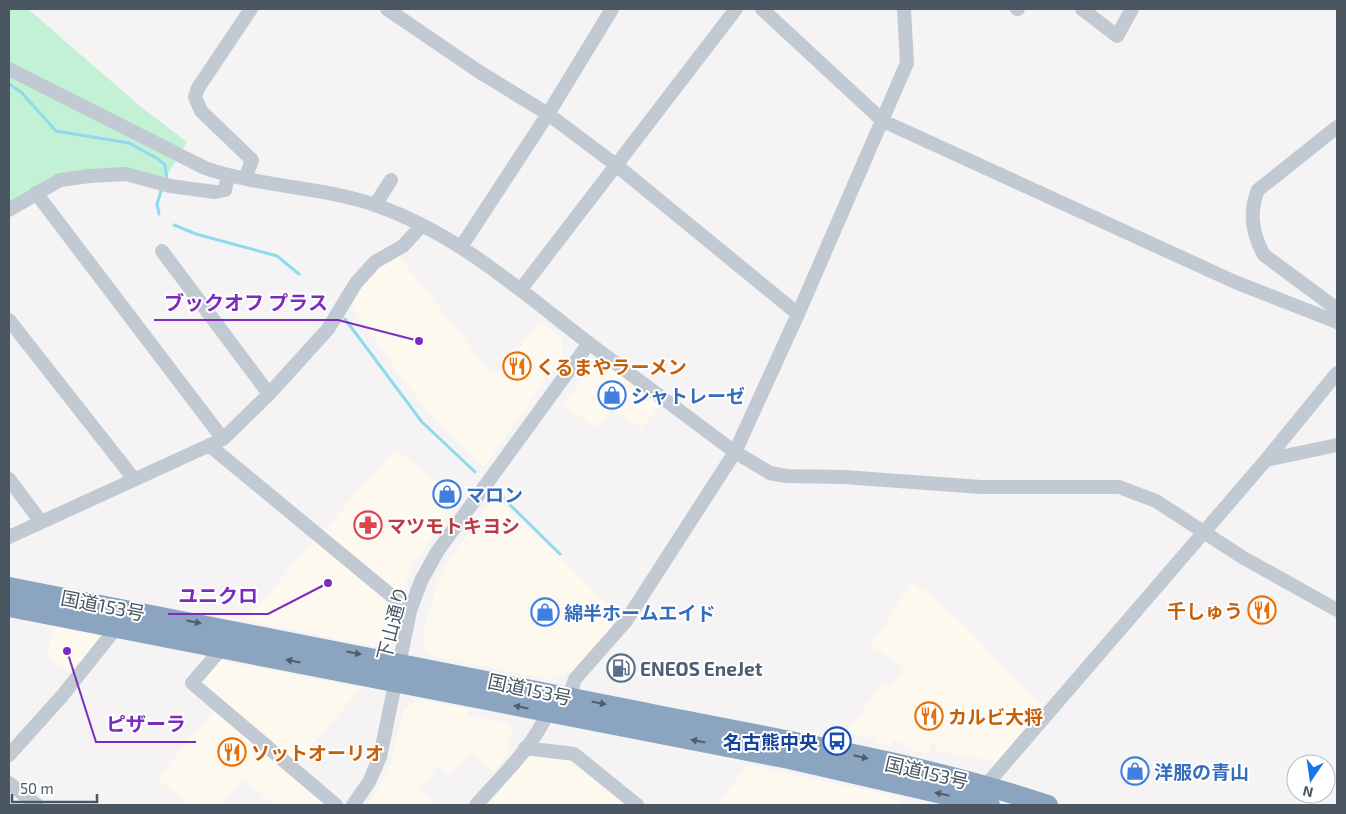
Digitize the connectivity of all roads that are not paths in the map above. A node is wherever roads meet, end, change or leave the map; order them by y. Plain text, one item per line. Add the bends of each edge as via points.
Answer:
1 (252, 9) edge
2 (388, 9) edge
3 (612, 9) edge
4 (736, 9) edge
5 (762, 9) edge
6 (899, 9) edge
7 (904, 9) edge
8 (1082, 9) edge
9 (1132, 9) edge
10 (905, 30) junction
11 (9, 69) edge
12 (548, 114) junction
13 (883, 121) junction
14 (1337, 128) edge
15 (616, 165) junction
16 (228, 176) junction
17 (245, 179) junction
18 (391, 180) dead end
19 (36, 193) junction
20 (375, 205) junction
21 (9, 210) edge
22 (422, 225) junction
23 (461, 247) junction
24 (162, 251) dead end
25 (521, 289) junction
26 (1337, 309) edge
27 (798, 314) junction
28 (9, 320) edge
29 (1337, 322) edge
30 (589, 343) junction
31 (1337, 373) edge
32 (269, 394) junction
33 (222, 439) junction
34 (209, 445) junction
35 (1337, 445) edge
36 (735, 452) junction
37 (1266, 460) junction
38 (9, 479) edge
39 (134, 479) junction
40 (41, 522) junction
41 (1203, 531) junction
42 (9, 537) edge
43 (9, 587) edge
44 (9, 607) edge
45 (1337, 610) edge
46 (410, 611) junction
47 (116, 627) junction
48 (223, 647) junction
49 (399, 672) junction
50 (568, 697) junction
51 (548, 712) junction
52 (525, 748) junction
53 (9, 755) edge
54 (9, 783) edge
55 (986, 785) junction
56 (978, 804) edge
57 (36, 805) edge
58 (336, 805) edge
59 (353, 805) edge
60 (476, 805) edge
61 (637, 805) edge
62 (1048, 805) edge

1 - 17 street via 195,97 201,111 252,160
2 - 12 street
3 - 12 street
4 - 15 street
5 - 13 street
6 - 10 street
7 - 10 street
8 - 9 street via 1117,36
10 - 13 street via 907,63
11 - 16 street via 205,168
12 - 15 street
12 - 23 street
13 - 27 street
13 - 29 street via 1235,282
14 - 26 street via 1258,190 1253,202 1253,228 1264,255
15 - 25 street
15 - 27 street
16 - 17 street
16 - 19 street via 225,190 215,192 117,174 60,180
17 - 20 street via 329,192
18 - 20 street
19 - 21 street
19 - 33 street
20 - 22 street
22 - 23 street
22 - 32 street via 403,246 375,262 356,283 328,328
23 - 25 street
24 - 32 street
25 - 30 street
27 - 36 street
28 - 39 street
30 - 36 street
30 - 46 street, 下山通り via 437,552
31 - 37 street
32 - 33 street
33 - 34 street
34 - 39 street
34 - 46 street
35 - 37 street
36 - 41 street via 770,473 786,476 980,487 1119,487 1156,501
36 - 50 street via 626,621 575,680
37 - 41 street
38 - 40 street
39 - 40 street
40 - 42 street
41 - 45 street via 1242,557
41 - 55 street
43 -> 49 highway, 国道153号
44 - 47 highway, 国道153号
46 - 49 street, 下山通り
47 - 48 highway, 国道153号
47 - 53 street via 62,696
49 -> 48 highway, 国道153号
48 - 58 street via 192,683
49 - 50 highway, 国道153号
51 -> 49 highway, 国道153号
49 - 59 street, 下山通り via 380,757 369,782
50 -> 55 highway, 国道153号
51 - 52 street
56 -> 51 highway, 国道153号 via 789,759
52 - 60 street
52 - 61 street via 574,754
54 - 57 street
55 - 56 street
55 - 62 highway, 国道153号

